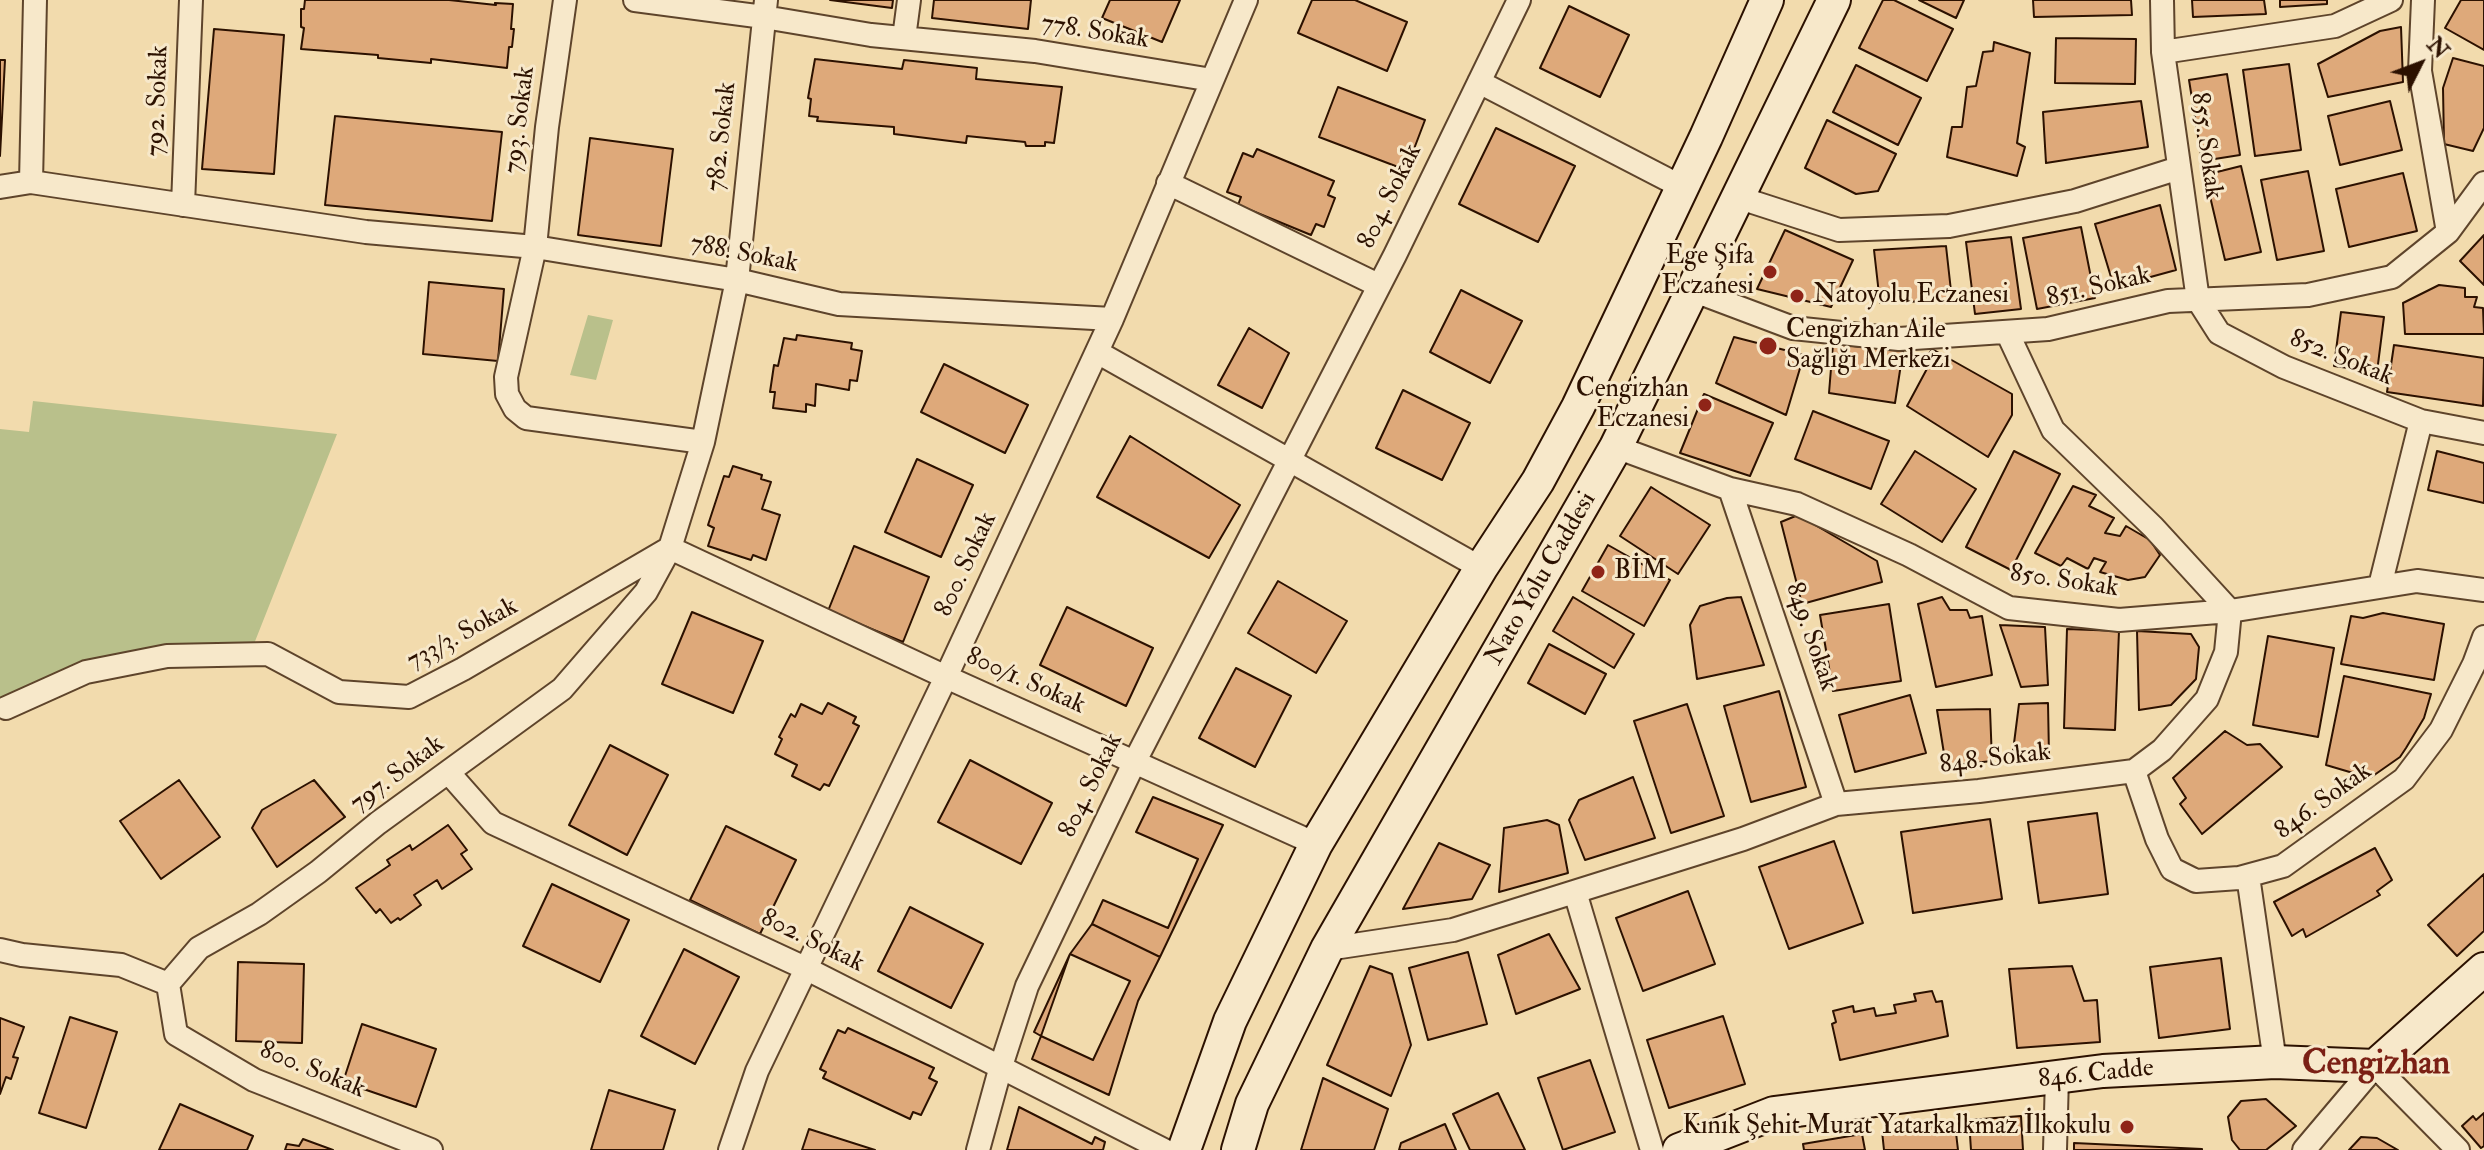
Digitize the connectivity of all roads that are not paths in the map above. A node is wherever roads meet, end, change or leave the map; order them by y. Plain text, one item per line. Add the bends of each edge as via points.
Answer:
1 (35, 0) edge
2 (191, 0) edge
3 (565, 0) edge
4 (635, 0) edge
5 (909, 0) edge
6 (1246, 0) edge
7 (1519, 0) edge
8 (1767, 0) edge
9 (1834, 0) edge
10 (2162, 0) edge
11 (2391, 0) edge
12 (2423, 0) edge
13 (765, 8) edge
14 (904, 38) junction
15 (2163, 52) junction
16 (1212, 80) junction
17 (1479, 82) junction
18 (2179, 168) junction
19 (31, 182) junction
20 (1168, 183) junction
21 (2484, 183) edge
22 (0, 187) edge
23 (1682, 187) junction
24 (1737, 197) junction
25 (183, 205) junction
26 (2448, 232) junction
27 (535, 247) junction
28 (737, 280) junction
29 (1378, 285) junction
30 (1692, 290) junction
31 (2198, 300) junction
32 (1112, 319) junction
33 (2007, 332) junction
34 (1097, 352) junction
35 (2421, 421) junction
36 (2484, 433) edge
37 (703, 442) junction
38 (1616, 447) junction
39 (1290, 461) junction
40 (1730, 489) junction
41 (670, 548) junction
42 (1481, 568) junction
43 (2380, 586) junction
44 (2484, 590) edge
45 (2230, 611) junction
46 (2484, 637) edge
47 (946, 677) junction
48 (6, 708) dead end
49 (1135, 761) junction
50 (2134, 771) junction
51 (448, 772) junction
52 (1836, 804) junction
53 (1316, 844) junction
54 (2248, 876) junction
55 (1575, 892) junction
56 (1327, 949) junction
57 (0, 950) edge
58 (805, 968) junction
59 (2484, 969) edge
60 (168, 984) junction
61 (2275, 1062) junction
62 (1001, 1066) junction
63 (2375, 1066) junction
64 (2057, 1077) junction
65 (431, 1150) edge
66 (730, 1150) edge
67 (978, 1150) edge
68 (1164, 1150) edge
69 (1184, 1150) edge
70 (1238, 1150) edge
71 (1652, 1150) edge
72 (1679, 1150) edge
73 (2055, 1150) edge
74 (2304, 1150) edge
75 (2458, 1150) edge

1 - 19 street
2 - 25 street, 792. Sokak
3 - 27 street, 793. Sokak
4 - 13 street, 778. Sokak
5 - 14 street
6 - 16 street, 800. Sokak
7 - 17 street, 804. Sokak
8 - 23 main road
9 - 24 main road, Nato Yolu Caddesi
10 - 15 street, 855. Sokak
11 - 15 street via 2335,26
12 - 26 street via 2420,71
13 - 14 street, 778. Sokak
13 - 28 street, 782. Sokak
14 - 16 street, 778. Sokak via 1035,51
15 - 18 street, 855. Sokak
16 - 20 street, 800. Sokak
17 - 23 street
17 - 29 street, 804. Sokak
18 - 24 street via 2075,201 1949,226 1839,230
18 - 31 street, 855. Sokak
19 - 22 street
19 - 25 street
20 - 29 street
20 - 32 street, 800. Sokak
21 - 26 street, 851. Sokak
23 - 42 main road via 1578,407
24 - 30 main road, Nato Yolu Caddesi
25 - 27 street, 788. Sokak via 366,232
26 - 31 street, 851. Sokak via 2392,277 2308,295
27 - 28 street, 788. Sokak
27 - 37 street, 793. Sokak via 506,377 515,409 526,418
28 - 32 street, 788. Sokak via 839,304
28 - 37 street
29 - 39 street, 804. Sokak
30 - 33 street, 851. Sokak via 1793,328 1899,339
30 - 38 main road, Nato Yolu Caddesi
31 - 33 street, 851. Sokak
31 - 35 street, 852. Sokak via 2219,333 2284,367
32 - 34 street, 800. Sokak
33 - 45 street via 2053,430
34 - 39 street
34 - 47 street, 800. Sokak
35 - 36 street, 852. Sokak
35 - 43 street
37 - 41 street
38 - 40 street, 850. Sokak
38 - 56 main road, Nato Yolu Caddesi
39 - 42 street
39 - 49 street, 804. Sokak
40 - 45 street, 850. Sokak via 1797,504 2009,608 2119,620
40 - 52 street, 849. Sokak
41 - 47 street, 800/1. Sokak
41 - 48 street, 733/3. Sokak via 409,697 339,692 268,654 167,656 86,672
41 - 51 street, 797. Sokak via 646,592 562,689
42 - 53 main road
43 - 44 street, 850. Sokak via 2417,581
43 - 45 street, 850. Sokak
45 - 50 street via 2226,652 2207,699 2162,750
46 - 54 street, 846. Sokak via 2441,730 2404,779 2283,866
47 - 49 street, 800/1. Sokak
47 - 58 street, 800. Sokak
49 - 53 street, 800/1. Sokak
49 - 62 street, 804. Sokak via 1027,986
50 - 52 street, 848. Sokak
50 - 54 street, 846. Sokak via 2172,869 2196,881
51 - 58 street, 802. Sokak via 493,823
51 - 60 street, 797. Sokak via 259,914 199,948
52 - 55 street, 848. Sokak
53 - 69 main road via 1230,1021
54 - 61 street
55 - 56 street, 848. Sokak via 1453,930
55 - 71 street
56 - 70 main road, Nato Yolu Caddesi via 1252,1104
57 - 60 street via 121,965
58 - 62 street, 802. Sokak
58 - 66 street, 800. Sokak via 757,1071
59 - 63 main road
60 - 65 street, 800. Sokak via 176,1034 254,1080
61 - 63 main road, 846. Cadde
61 - 64 main road, 846. Cadde
62 - 67 street, 804. Sokak
62 - 68 street, 802. Sokak
63 - 74 street
63 - 75 street
64 - 72 main road, 846. Cadde via 1774,1113
64 - 73 street

